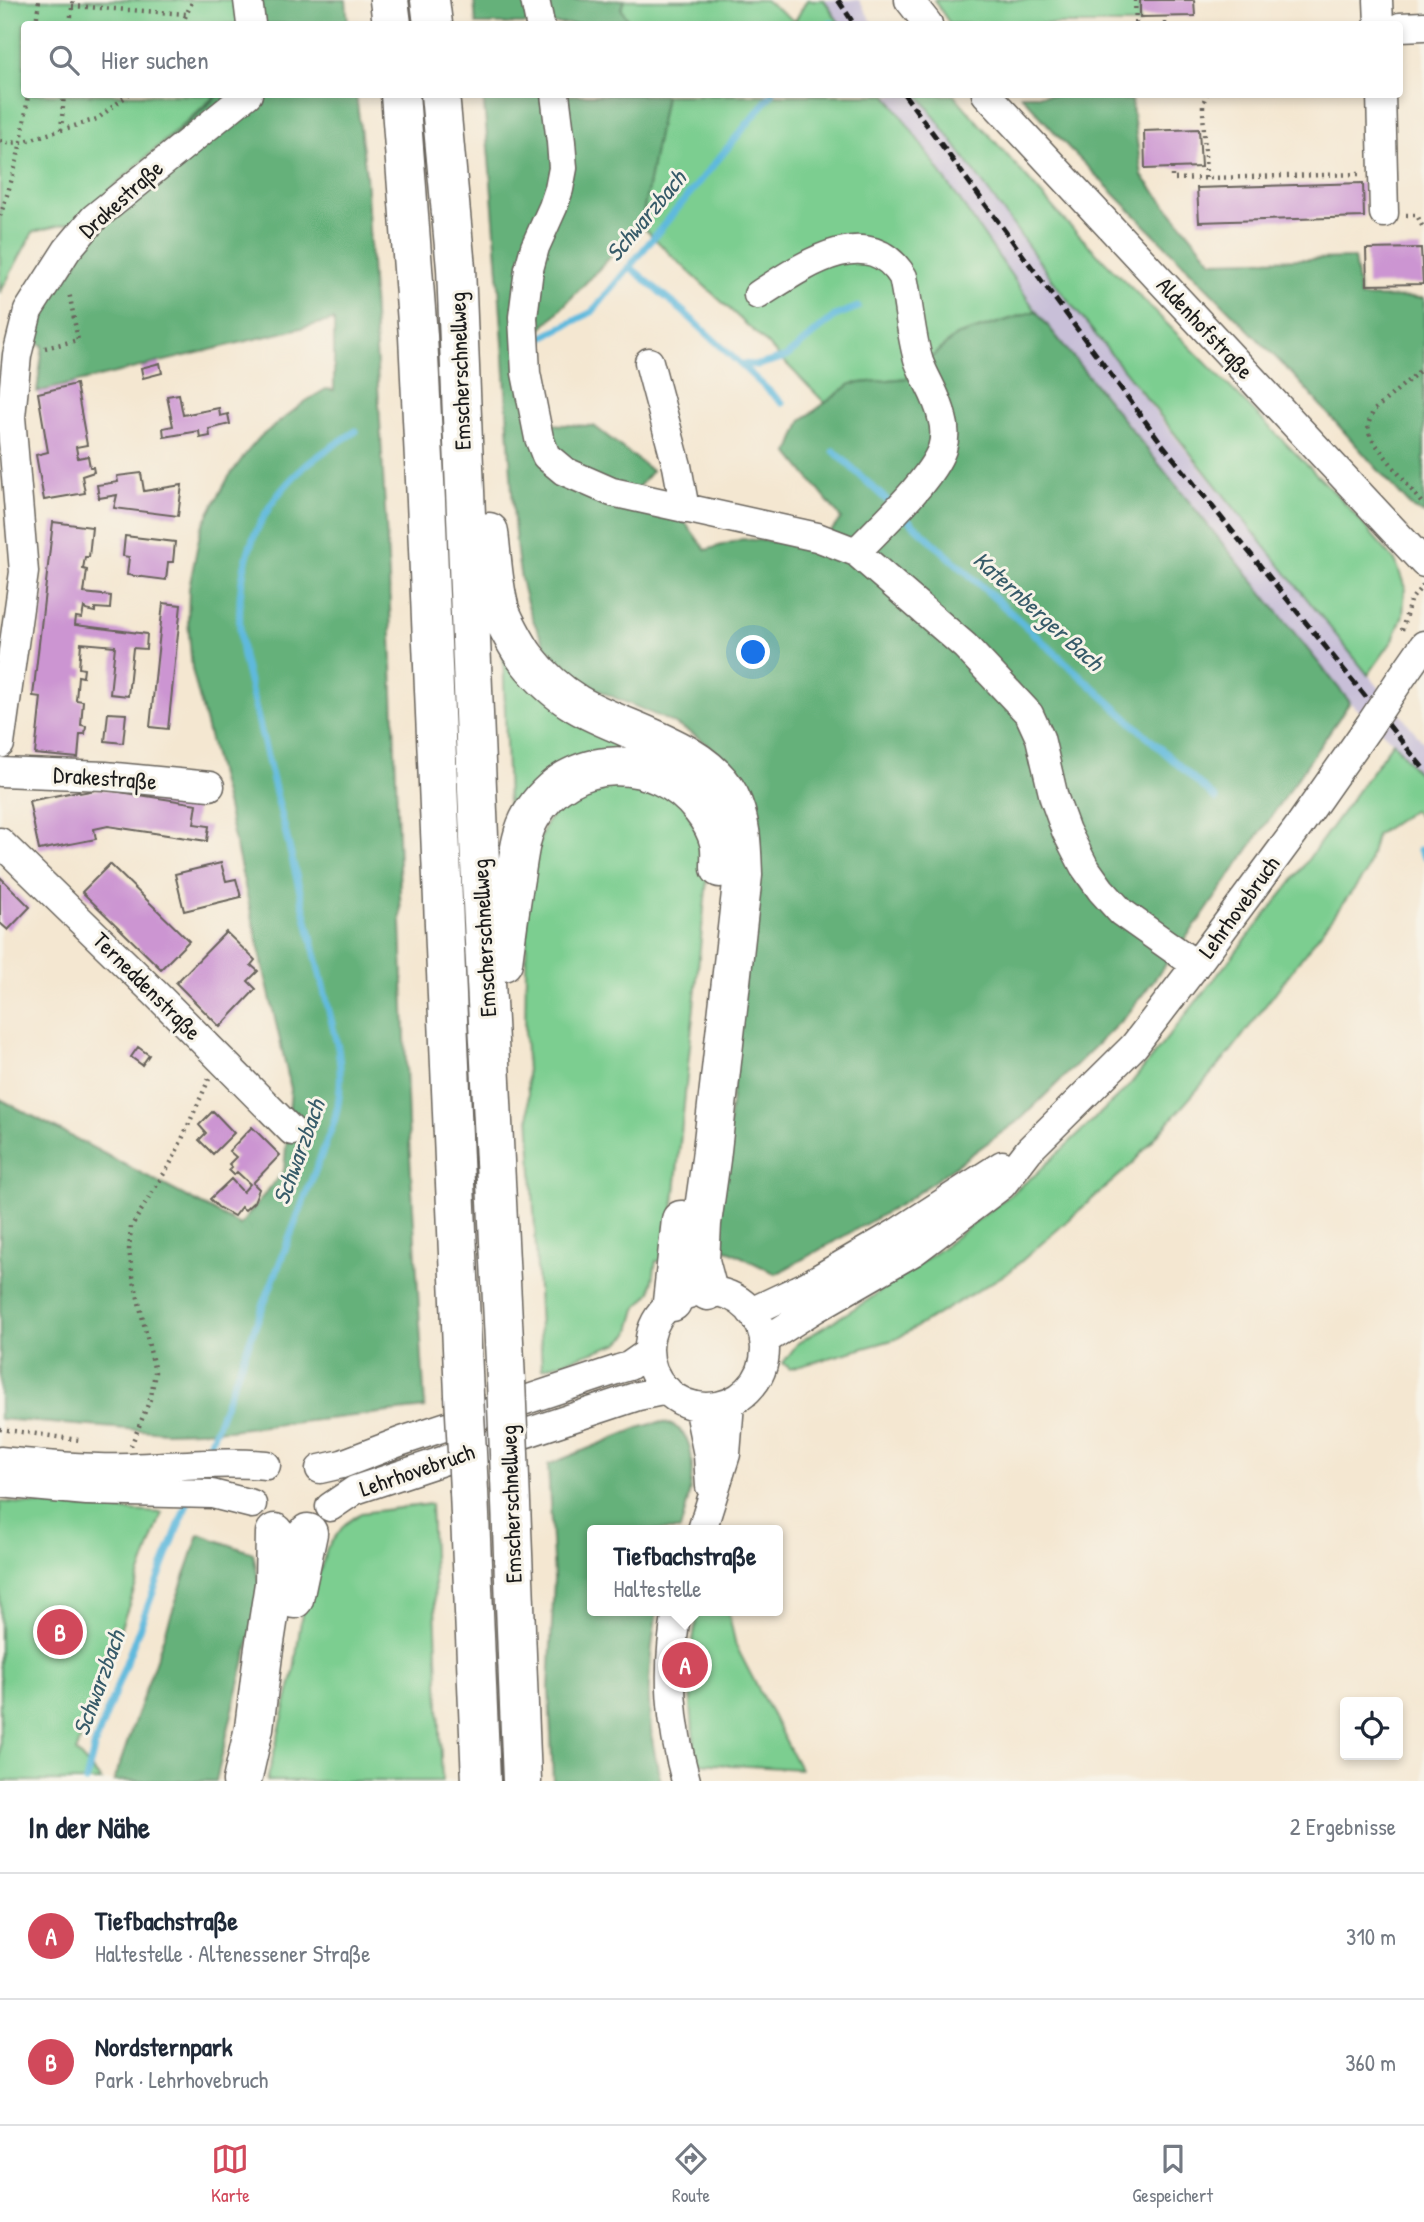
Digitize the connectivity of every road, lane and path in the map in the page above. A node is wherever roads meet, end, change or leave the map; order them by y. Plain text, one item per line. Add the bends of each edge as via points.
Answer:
1 (39, 0) edge
2 (193, 0) edge
3 (248, 0) edge
4 (389, 0) edge
5 (430, 0) edge
6 (535, 0) edge
7 (909, 0) edge
8 (1135, 0) edge
9 (1378, 0) edge
10 (72, 3) edge
11 (187, 14) junction
12 (1165, 17) dead end
13 (36, 21) edge
14 (70, 21) edge
15 (184, 21) edge
16 (251, 21) edge
17 (392, 21) edge
18 (433, 21) edge
19 (539, 21) edge
20 (926, 21) edge
21 (1136, 21) edge
22 (1165, 21) edge
23 (1379, 21) edge
24 (1424, 26) edge
25 (1403, 27) edge
26 (28, 98) edge
27 (64, 98) edge
28 (124, 98) edge
29 (243, 98) edge
30 (400, 98) edge
31 (440, 98) edge
32 (555, 98) edge
33 (990, 98) edge
34 (1205, 98) edge
35 (1381, 98) edge
36 (61, 130) junction
37 (0, 141) edge
38 (22, 142) junction
39 (1171, 168) dead end
40 (1383, 173) junction
41 (1206, 178) junction
42 (1384, 213) dead end
43 (0, 216) edge
44 (456, 268) junction
45 (69, 291) dead end
46 (758, 295) dead end
47 (45, 348) dead end
48 (8, 355) edge
49 (649, 362) dead end
50 (1424, 367) edge
51 (0, 456) edge
52 (16, 481) junction
53 (1424, 506) edge
54 (685, 509) junction
55 (10, 520) edge
56 (862, 546) junction
57 (1424, 563) edge
58 (1424, 584) edge
59 (1412, 640) edge
60 (0, 744) edge
61 (0, 772) edge
62 (210, 786) dead end
63 (0, 842) edge
64 (1196, 965) junction
65 (490, 1043) junction
66 (218, 1058) junction
67 (292, 1131) dead end
68 (1029, 1150) junction
69 (708, 1291) junction
70 (672, 1302) junction
71 (751, 1312) junction
72 (764, 1341) junction
73 (649, 1352) junction
74 (667, 1390) junction
75 (730, 1403) junction
76 (698, 1406) junction
77 (0, 1429) edge
78 (92, 1442) dead end
79 (118, 1446) dead end
80 (0, 1461) edge
81 (266, 1465) junction
82 (320, 1469) junction
83 (0, 1483) edge
84 (711, 1500) junction
85 (252, 1504) junction
86 (304, 1525) junction
87 (704, 1525) edge
88 (676, 1616) edge
89 (242, 1781) edge
90 (481, 1781) edge
91 (522, 1781) edge
92 (686, 1781) edge

1 - 13 path
2 - 11 path
3 - 16 street
4 - 17 highway
5 - 18 highway
6 - 19 street
7 - 20 street
8 - 21 path
9 - 23 street
10 - 11 path
10 - 14 path
11 - 15 path
12 - 22 path
24 - 25 street
26 - 38 path
27 - 36 path
28 - 36 path via 97,119
29 - 48 street, Drakestraße via 94,218 37,294
30 - 90 highway, Emscherschnellweg, bridge via 428,529
31 - 44 highway, Emscherschnellweg
32 - 54 street via 563,168 529,269 523,317 525,363 539,438 546,456 564,471 612,492
33 - 57 street, Aldenhofstraße
34 - 41 path
35 - 40 street
36 - 38 path
37 - 38 path
38 - 43 path
39 - 41 path via 1172,179
40 - 41 path
40 - 42 street
44 - 65 highway, Emscherschnellweg
44 - 69 highway via 475,341 485,501 499,608 525,656 549,684 578,704 689,757 718,780 739,821 743,875 702,1223 700,1261
45 - 47 path via 78,340
46 - 56 street via 810,262 852,249 878,253 896,265 903,277 919,360 944,426 942,449 923,481
48 - 52 street, Drakestraße
49 - 54 street
50 - 53 path via 1373,411 1368,425 1370,437
51 - 52 street
52 - 55 street, Drakestraße
54 - 56 street
55 - 60 street, Drakestraße via 24,572
56 - 64 street via 1029,714 1066,831 1101,890 1121,912
58 - 59 path via 1410,601 1404,626
59 - 64 street, Lehrhovebruch, bridge via 1399,681
61 - 62 street, Drakestraße
63 - 66 street, Terneddenstraße
64 - 68 street, Lehrhovebruch via 1134,1045
65 - 70 highway via 509,908 522,836 531,815 562,783 610,767 651,771 690,793 719,842 719,926
65 - 91 highway, Emscherschnellweg, bridge
66 - 67 street, Terneddenstraße
66 - 79 path via 173,1158 131,1227 132,1272 155,1372 151,1398 131,1447
68 - 71 street, Lehrhovebruch via 806,1286
68 - 72 street, Lehrhovebruch via 1002,1185 913,1252
69 - 70 street
69 - 71 street via 739,1301
70 - 73 street via 653,1327
71 - 72 street
72 - 75 street via 764,1360 757,1378
73 - 74 street via 654,1374
73 - 82 street, Lehrhovebruch via 619,1370
74 - 76 street
74 - 86 street, Lehrhovebruch via 355,1490
75 - 76 street
75 - 84 street via 726,1454
76 - 84 street
77 - 78 path
80 - 81 street via 128,1468
81 - 82 street via 294,1457
81 - 85 street via 254,1483
82 - 86 street via 330,1486
83 - 85 street via 212,1494
84 - 87 street
85 - 86 street via 264,1526
86 - 89 highway via 274,1584
88 - 92 street via 670,1683

